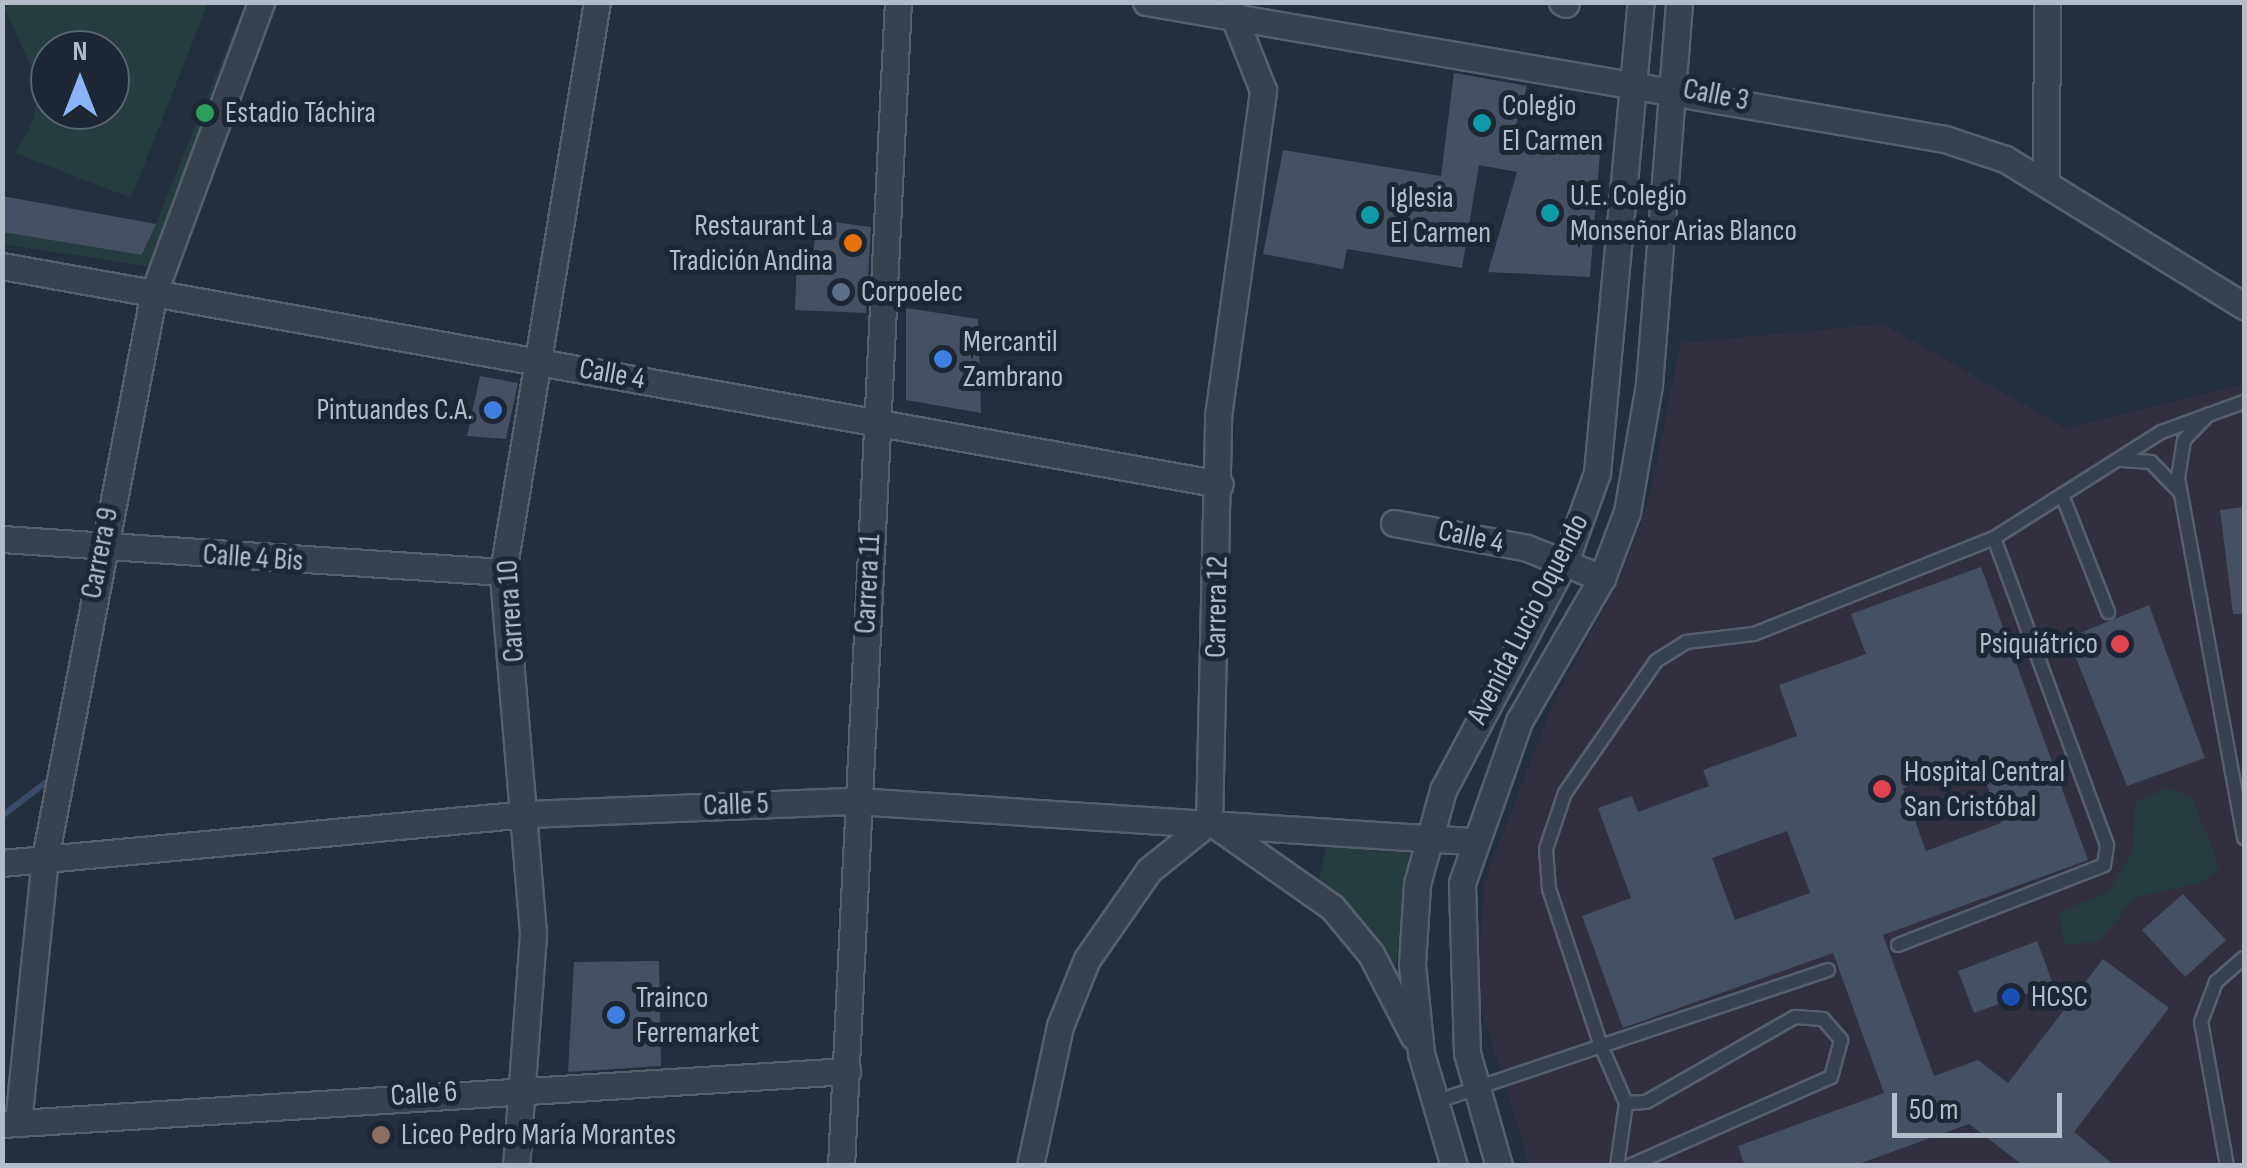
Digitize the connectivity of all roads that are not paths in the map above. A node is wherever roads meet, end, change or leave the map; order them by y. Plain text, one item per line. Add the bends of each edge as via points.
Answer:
1 (262, 2) edge
2 (597, 2) edge
3 (898, 2) edge
4 (1146, 2) edge
5 (1641, 2) edge
6 (1679, 2) edge
7 (2047, 2) edge
8 (1231, 10) edge
9 (1633, 82) junction
10 (1672, 86) junction
11 (2046, 183) junction
12 (2, 266) edge
13 (154, 292) junction
14 (2244, 306) edge
15 (539, 361) junction
16 (2244, 402) edge
17 (2223, 406) junction
18 (877, 419) junction
19 (2115, 461) junction
20 (1220, 484) junction
21 (2180, 493) junction
22 (2062, 495) junction
23 (1394, 522) dead end
24 (2, 538) edge
25 (1994, 538) junction
26 (100, 548) junction
27 (1566, 559) junction
28 (503, 572) junction
29 (1602, 578) junction
30 (2108, 612) dead end
31 (856, 802) junction
32 (527, 814) junction
33 (1209, 822) junction
34 (1327, 827) junction
35 (1429, 834) junction
36 (2244, 838) edge
37 (1470, 841) junction
38 (45, 858) junction
39 (2, 863) edge
40 (1301, 879) junction
41 (1898, 945) dead end
42 (2244, 958) edge
43 (1828, 970) dead end
44 (1600, 1046) junction
45 (1421, 1053) junction
46 (847, 1072) junction
47 (522, 1088) junction
48 (1476, 1088) junction
49 (1435, 1102) junction
50 (1626, 1103) junction
51 (10, 1123) edge
52 (516, 1166) edge
53 (841, 1166) edge
54 (1030, 1166) edge
55 (1454, 1166) edge
56 (1499, 1166) edge
57 (1616, 1166) edge
58 (1629, 1166) edge
59 (2227, 1166) edge

1 - 13 street, Carrera 9
2 - 15 street, Carrera 10
3 - 18 street, Carrera 11
4 - 8 street, Calle 3
5 - 9 street, Avenida Lucio Oquendo
6 - 10 street, Avenida Lucio Oquendo
7 - 11 street
8 - 9 street, Calle 3
8 - 20 street, Carrera 12 via 1263,90 1229,308
9 - 10 street, Calle 3
9 - 27 street, Avenida Lucio Oquendo via 1607,412 1597,473
10 - 11 street, Calle 3 via 1945,139
10 - 29 street, Avenida Lucio Oquendo via 1643,439
11 - 14 street, Calle 3
12 - 13 street, Calle 4
13 - 15 street, Calle 4
13 - 26 street, Carrera 9
15 - 18 street, Calle 4
15 - 28 street, Carrera 10
16 - 17 lane
17 - 19 lane
17 - 21 lane via 2184,440
18 - 20 street, Calle 4
18 - 31 street, Carrera 11
19 - 21 lane via 2151,462
19 - 22 lane
20 - 33 street, Carrera 12
21 - 36 lane
22 - 25 lane
22 - 30 lane
23 - 27 street, Calle 4
24 - 26 street, Calle 4 Bis
25 - 41 lane via 2107,845 2104,866
25 - 44 lane via 1754,634 1686,642 1656,661 1565,793 1546,849 1549,889
26 - 28 street, Calle 4 Bis
26 - 38 street, Carrera 9
27 - 29 street, Calle 4
27 - 35 street, Avenida Lucio Oquendo via 1495,680
28 - 32 street, Carrera 10
29 - 37 street, Avenida Lucio Oquendo via 1519,721
31 - 32 street, Calle 5
31 - 33 street, Calle 5
31 - 46 street, Carrera 11
32 - 38 street, Calle 5
32 - 47 street, Carrera 10 via 533,933
33 - 34 street, Calle 5
33 - 40 street
33 - 54 street via 1149,870 1087,959 1060,1026
34 - 35 street, Calle 5
34 - 40 street via 1290,846
35 - 37 street, Calle 5
35 - 45 street, Avenida Lucio Oquendo via 1412,964
37 - 48 street, Avenida Lucio Oquendo via 1460,996
38 - 39 street, Calle 5
38 - 51 street, Carrera 9
40 - 45 street via 1371,954
42 - 59 lane via 2216,982 2200,1022
43 - 44 lane
44 - 48 lane
44 - 50 lane
45 - 49 street, Avenida Lucio Oquendo
46 - 47 street, Calle 6
46 - 53 street, Carrera 11
47 - 51 street, Calle 6
47 - 52 street, Carrera 10
48 - 49 lane
48 - 56 street, Avenida Lucio Oquendo
49 - 55 street, Avenida Lucio Oquendo
50 - 57 lane
50 - 58 lane via 1646,1102 1796,1017 1823,1019 1841,1040 1831,1078

